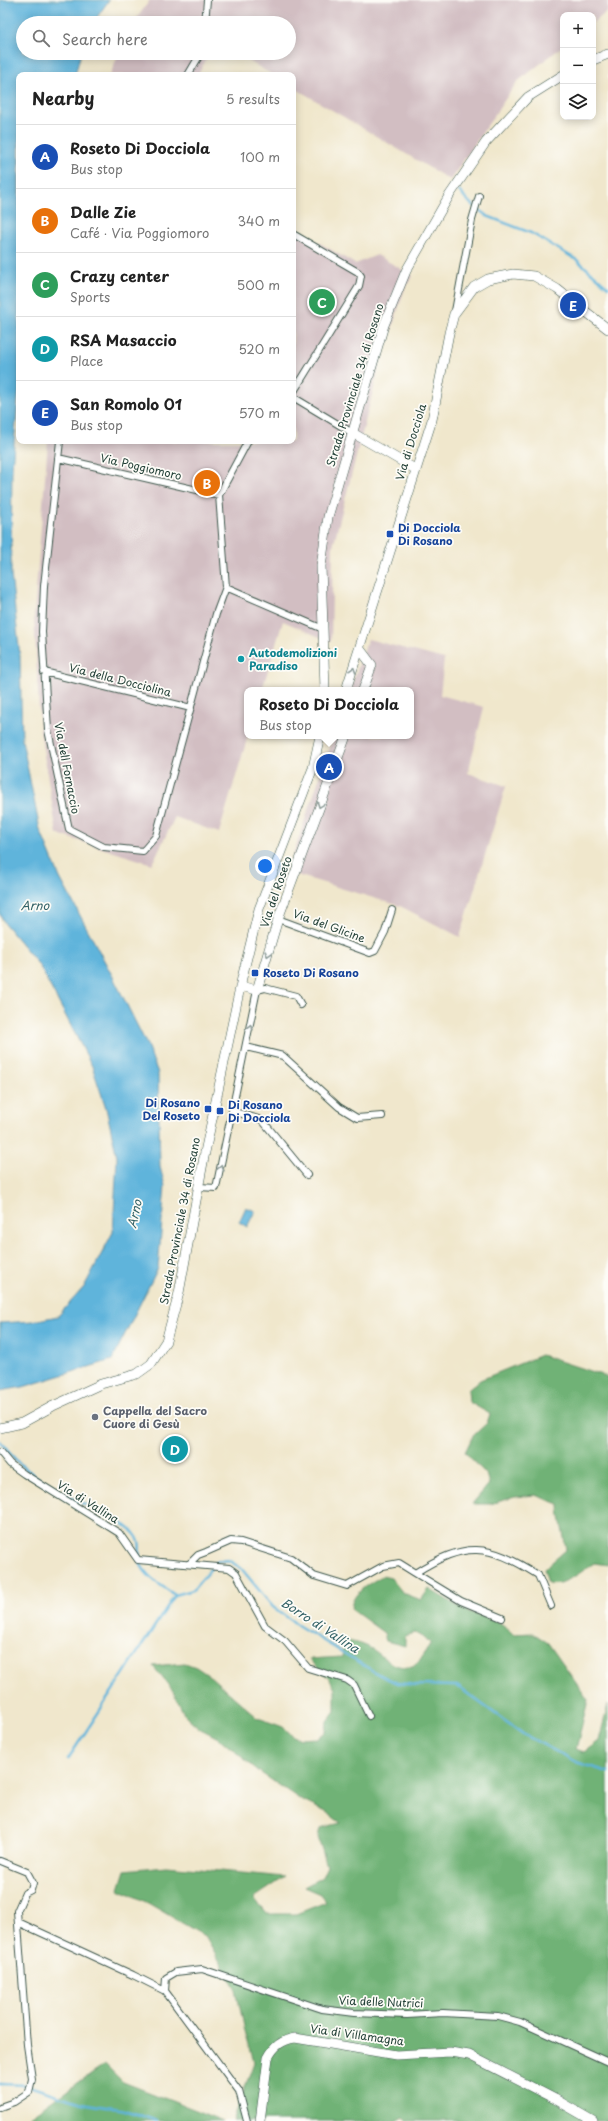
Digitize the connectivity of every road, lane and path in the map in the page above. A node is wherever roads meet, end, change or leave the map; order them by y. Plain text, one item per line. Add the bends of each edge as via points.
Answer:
1 (207, 0) edge
2 (206, 16) edge
3 (608, 54) edge
4 (596, 59) edge
5 (196, 60) edge
6 (190, 72) edge
7 (560, 76) edge
8 (479, 196) dead end
9 (296, 236) edge
10 (454, 314) junction
11 (608, 329) edge
12 (296, 388) edge
13 (296, 399) edge
14 (351, 432) junction
15 (60, 444) edge
16 (246, 444) edge
17 (58, 458) junction
18 (415, 469) junction
19 (219, 495) junction
20 (226, 587) junction
21 (323, 629) junction
22 (360, 649) junction
23 (44, 672) junction
24 (325, 687) edge
25 (347, 687) edge
26 (364, 687) edge
27 (191, 708) junction
28 (319, 739) edge
29 (326, 739) edge
30 (345, 739) edge
31 (313, 768) junction
32 (392, 910) dead end
33 (278, 919) junction
34 (240, 986) junction
35 (258, 990) junction
36 (300, 1005) dead end
37 (246, 1047) junction
38 (232, 1111) junction
39 (382, 1116) dead end
40 (307, 1175) dead end
41 (198, 1187) junction
42 (0, 1428) edge
43 (0, 1452) edge
44 (189, 1564) junction
45 (415, 1573) junction
46 (551, 1606) dead end
47 (502, 1618) dead end
48 (369, 1716) dead end
49 (0, 1860) edge
50 (18, 1922) junction
51 (165, 1991) junction
52 (608, 2062) edge
53 (0, 2107) edge
54 (247, 2121) edge
55 (260, 2121) edge
56 (593, 2121) edge

1 - 2 street
3 - 4 main road
5 - 6 street
7 - 14 main road, Strada Provinciale 34 di Rosano via 528,97 506,118 449,196 406,271 384,326
8 - 10 street, Via di Docciola
9 - 12 street via 362,276 359,286
10 - 11 main road via 474,287 488,279 513,274 534,276 557,289
10 - 18 main road, Via di Docciola via 432,420
13 - 14 street
14 - 18 main road
14 - 21 main road, Strada Provinciale 34 di Rosano via 328,517 321,566
15 - 17 street, Via dell Fornaccio
16 - 19 street
17 - 19 street, Via Poggiomoro
17 - 23 street, Via dell Fornaccio via 44,586
18 - 22 main road, Via di Docciola
19 - 20 street
20 - 21 street
20 - 27 street, Via dell Fornaccio via 216,614
21 - 24 main road, Strada Provinciale 34 di Rosano
25 -> 22 main road, Via di Docciola
22 - 26 main road via 372,665
23 - 27 street, Via della Docciolina
23 - 27 street, Via dell Fornaccio via 48,730 69,829 104,847 143,851 156,836
28 - 31 main road, Strada Provinciale 34 di Rosano
29 - 31 main road
30 -> 33 main road, Via del Roseto
31 - 34 main road, Strada Provinciale 34 di Rosano via 259,909
32 - 33 street, Via del Glicine via 376,951 370,952
33 -> 35 main road, Via del Roseto
34 - 35 main road
34 - 41 main road, Strada Provinciale 34 di Rosano
35 - 36 street via 265,988 296,996
37 -> 35 street, Via del Roseto
37 - 38 street, Via del Roseto
37 - 39 street via 283,1056 339,1108 357,1118
38 - 40 street via 262,1120
41 -> 38 street, Via del Roseto via 216,1188
41 - 42 main road, Strada Provinciale 34 di Rosano via 172,1324 166,1342 150,1364 137,1374 101,1384 22,1423
43 - 44 street, Via di Vallina via 10,1464 24,1474 118,1533 141,1561
44 - 45 street via 198,1555 231,1541 291,1558 314,1576 347,1586 383,1566 400,1563
44 - 48 street, Via di Vallina via 229,1568 236,1572 265,1626 285,1641 308,1668 347,1680 354,1685
45 - 46 street via 433,1562 474,1548 496,1554 538,1575
45 - 47 street via 461,1601
49 - 50 street via 27,1872 33,1883 17,1911
50 - 51 street
50 - 53 street via 32,2079 29,2092
51 - 52 street, Via delle Nutrici via 166,1978 176,1972 202,1969 322,2009 354,2013 498,2016 520,2022
51 - 54 street via 239,2091
55 - 56 main road, Via di Villamagna via 268,2058 279,2044 295,2038 396,2055 450,2052 469,2055

